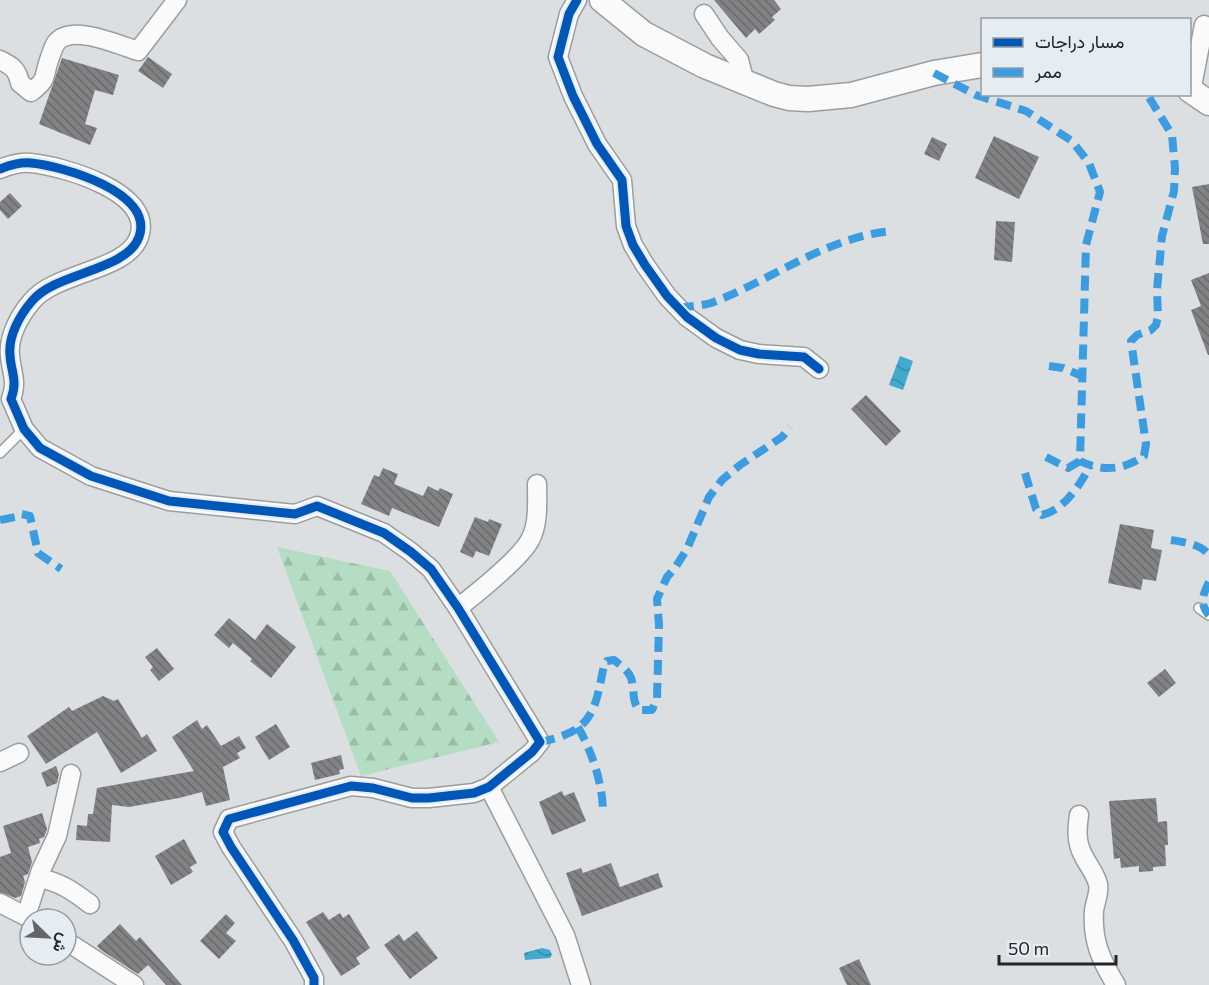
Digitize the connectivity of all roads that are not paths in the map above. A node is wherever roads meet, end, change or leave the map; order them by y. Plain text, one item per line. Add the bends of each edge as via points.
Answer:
1 (177, 0) edge
2 (577, 0) edge
3 (602, 0) edge
4 (704, 14) dead end
5 (1204, 25) dead end
6 (0, 60) edge
7 (981, 65) edge
8 (745, 83) junction
9 (1197, 95) edge
10 (0, 169) edge
11 (819, 369) dead end
12 (5, 397) edge
13 (24, 429) junction
14 (0, 453) edge
15 (537, 484) dead end
16 (458, 608) junction
17 (1199, 608) dead end
18 (1209, 615) edge
19 (19, 753) dead end
20 (0, 762) edge
21 (71, 774) dead end
22 (489, 787) junction
23 (1079, 815) dead end
24 (39, 878) junction
25 (0, 903) edge
26 (90, 904) dead end
27 (32, 907) edge
28 (18, 912) edge
29 (78, 949) edge
30 (134, 985) edge
31 (314, 985) edge
32 (580, 985) edge
33 (1116, 985) edge

1 - 6 street via 138,51 83,34 66,36 57,42 44,83 31,92 20,83 18,72
2 - 11 street via 569,14 558,57 597,144 622,180 626,226 645,265 687,317 716,338 740,351 804,357
3 - 8 street via 644,33
4 - 8 street via 739,60
5 - 9 street
7 - 8 street via 851,95 808,99 774,94
10 - 12 street via 29,163 63,168 126,198 141,218 138,240 129,249 100,267 60,281 32,302 11,341 15,389
12 - 13 street
13 - 14 lane
13 - 16 street via 40,448 92,476 159,498 295,514 317,506 375,529 431,569
15 - 16 street via 531,539 522,552
16 - 22 street via 540,742
17 - 18 lane
19 - 20 street
21 - 24 street via 57,836
22 - 31 street via 474,793 412,798 351,786 229,819 224,832 231,847 292,940 314,978
22 - 32 street via 565,935
23 - 33 street via 1077,834 1082,854 1099,886 1094,911 1100,958
24 - 26 street via 55,881
24 - 27 street
25 - 28 street
29 - 30 street

